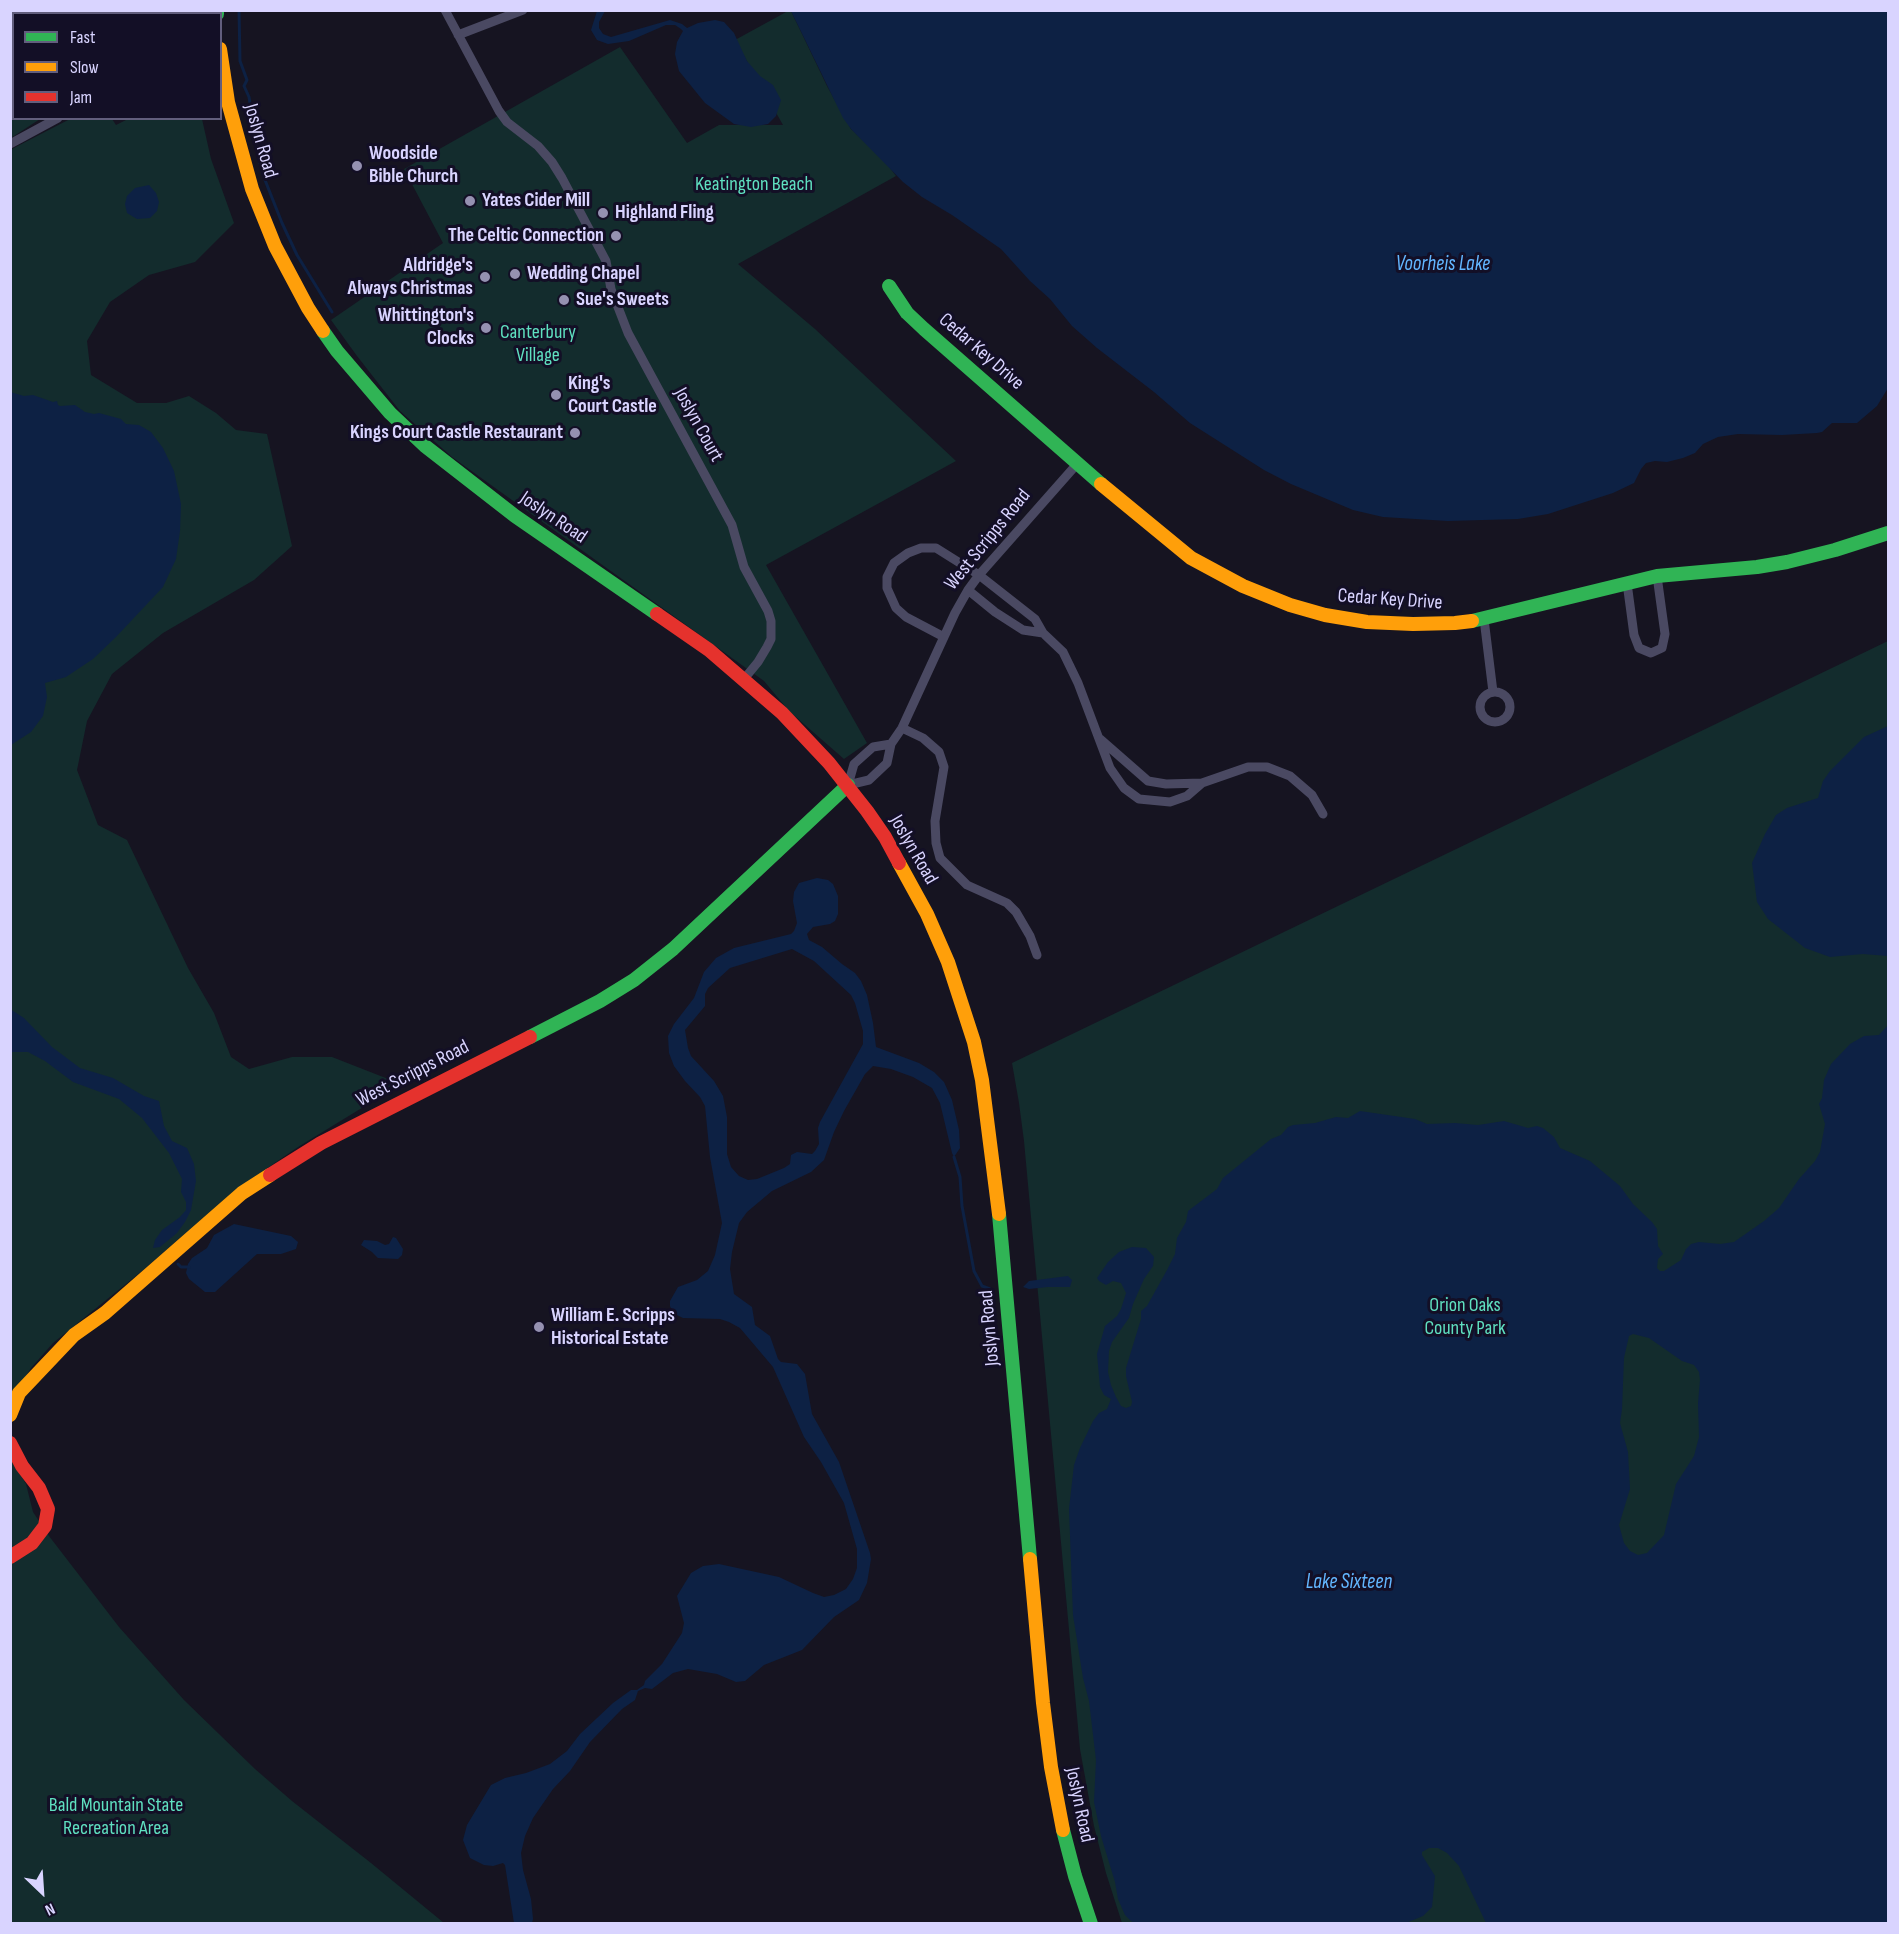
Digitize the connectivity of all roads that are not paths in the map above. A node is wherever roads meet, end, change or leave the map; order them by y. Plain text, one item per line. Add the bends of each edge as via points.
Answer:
1 (445, 10) edge
2 (523, 10) edge
3 (458, 35) junction
4 (222, 62) edge
5 (54, 120) edge
6 (10, 144) edge
7 (889, 285) dead end
8 (1077, 464) junction
9 (1888, 533) edge
10 (979, 575) junction
11 (1657, 576) junction
12 (1627, 583) junction
13 (968, 590) junction
14 (1484, 619) junction
15 (1043, 633) junction
16 (944, 637) junction
17 (744, 679) junction
18 (1493, 692) dead end
19 (902, 728) junction
20 (1099, 738) junction
21 (891, 744) junction
22 (1202, 783) junction
23 (848, 785) junction
24 (1323, 814) dead end
25 (1037, 955) dead end
26 (10, 1415) edge
27 (10, 1443) edge
28 (10, 1557) edge
29 (1091, 1923) edge

1 - 3 street, Joslyn Court
2 - 3 street
3 - 17 street, Joslyn Court via 499,111 538,146 562,178 601,251 618,311 642,361 736,533 744,567 771,621 771,639
4 - 17 street, Joslyn Road via 241,154 274,246 318,324 356,375 425,446 515,516 709,650
5 - 6 street
7 - 8 street, Cedar Key Drive via 916,321
8 - 10 street, West Scripps Road
8 - 14 street, Cedar Key Drive via 1191,558 1290,605 1367,622 1455,623
9 - 11 street, Cedar Key Drive via 1835,550 1757,567
10 - 13 street, West Scripps Road
10 - 15 street via 1035,619
10 - 16 street via 936,548 908,552 894,563 887,588 896,608
11 - 12 street, Cedar Key Drive
11 - 12 street via 1665,634 1662,648 1651,653 1640,648 1634,635
12 - 14 street, Cedar Key Drive
13 - 15 street via 1023,630
13 - 16 street, West Scripps Road
14 - 18 street
15 - 20 street via 1063,652
16 - 19 street, West Scripps Road
17 - 23 street, Joslyn Road via 796,727
19 - 21 street, West Scripps Road
19 - 25 street via 923,738 939,752 944,767 936,821 940,858 967,885 1007,903 1026,927
20 - 22 street via 1148,781
20 - 22 street via 1110,768 1124,788 1138,799 1170,802 1187,796
21 - 23 street, West Scripps Road via 873,747 854,764
21 - 23 street, West Scripps Road via 887,763 869,780
22 - 24 street via 1248,767 1267,767 1290,776 1312,795
23 - 26 street, West Scripps Road via 673,949 625,986 321,1143 242,1193 105,1313 74,1335 19,1394
23 - 29 street, Joslyn Road via 885,837 927,914 948,962 974,1042 997,1196 1047,1735 1062,1822
27 - 28 street via 48,1509 45,1526 32,1543

